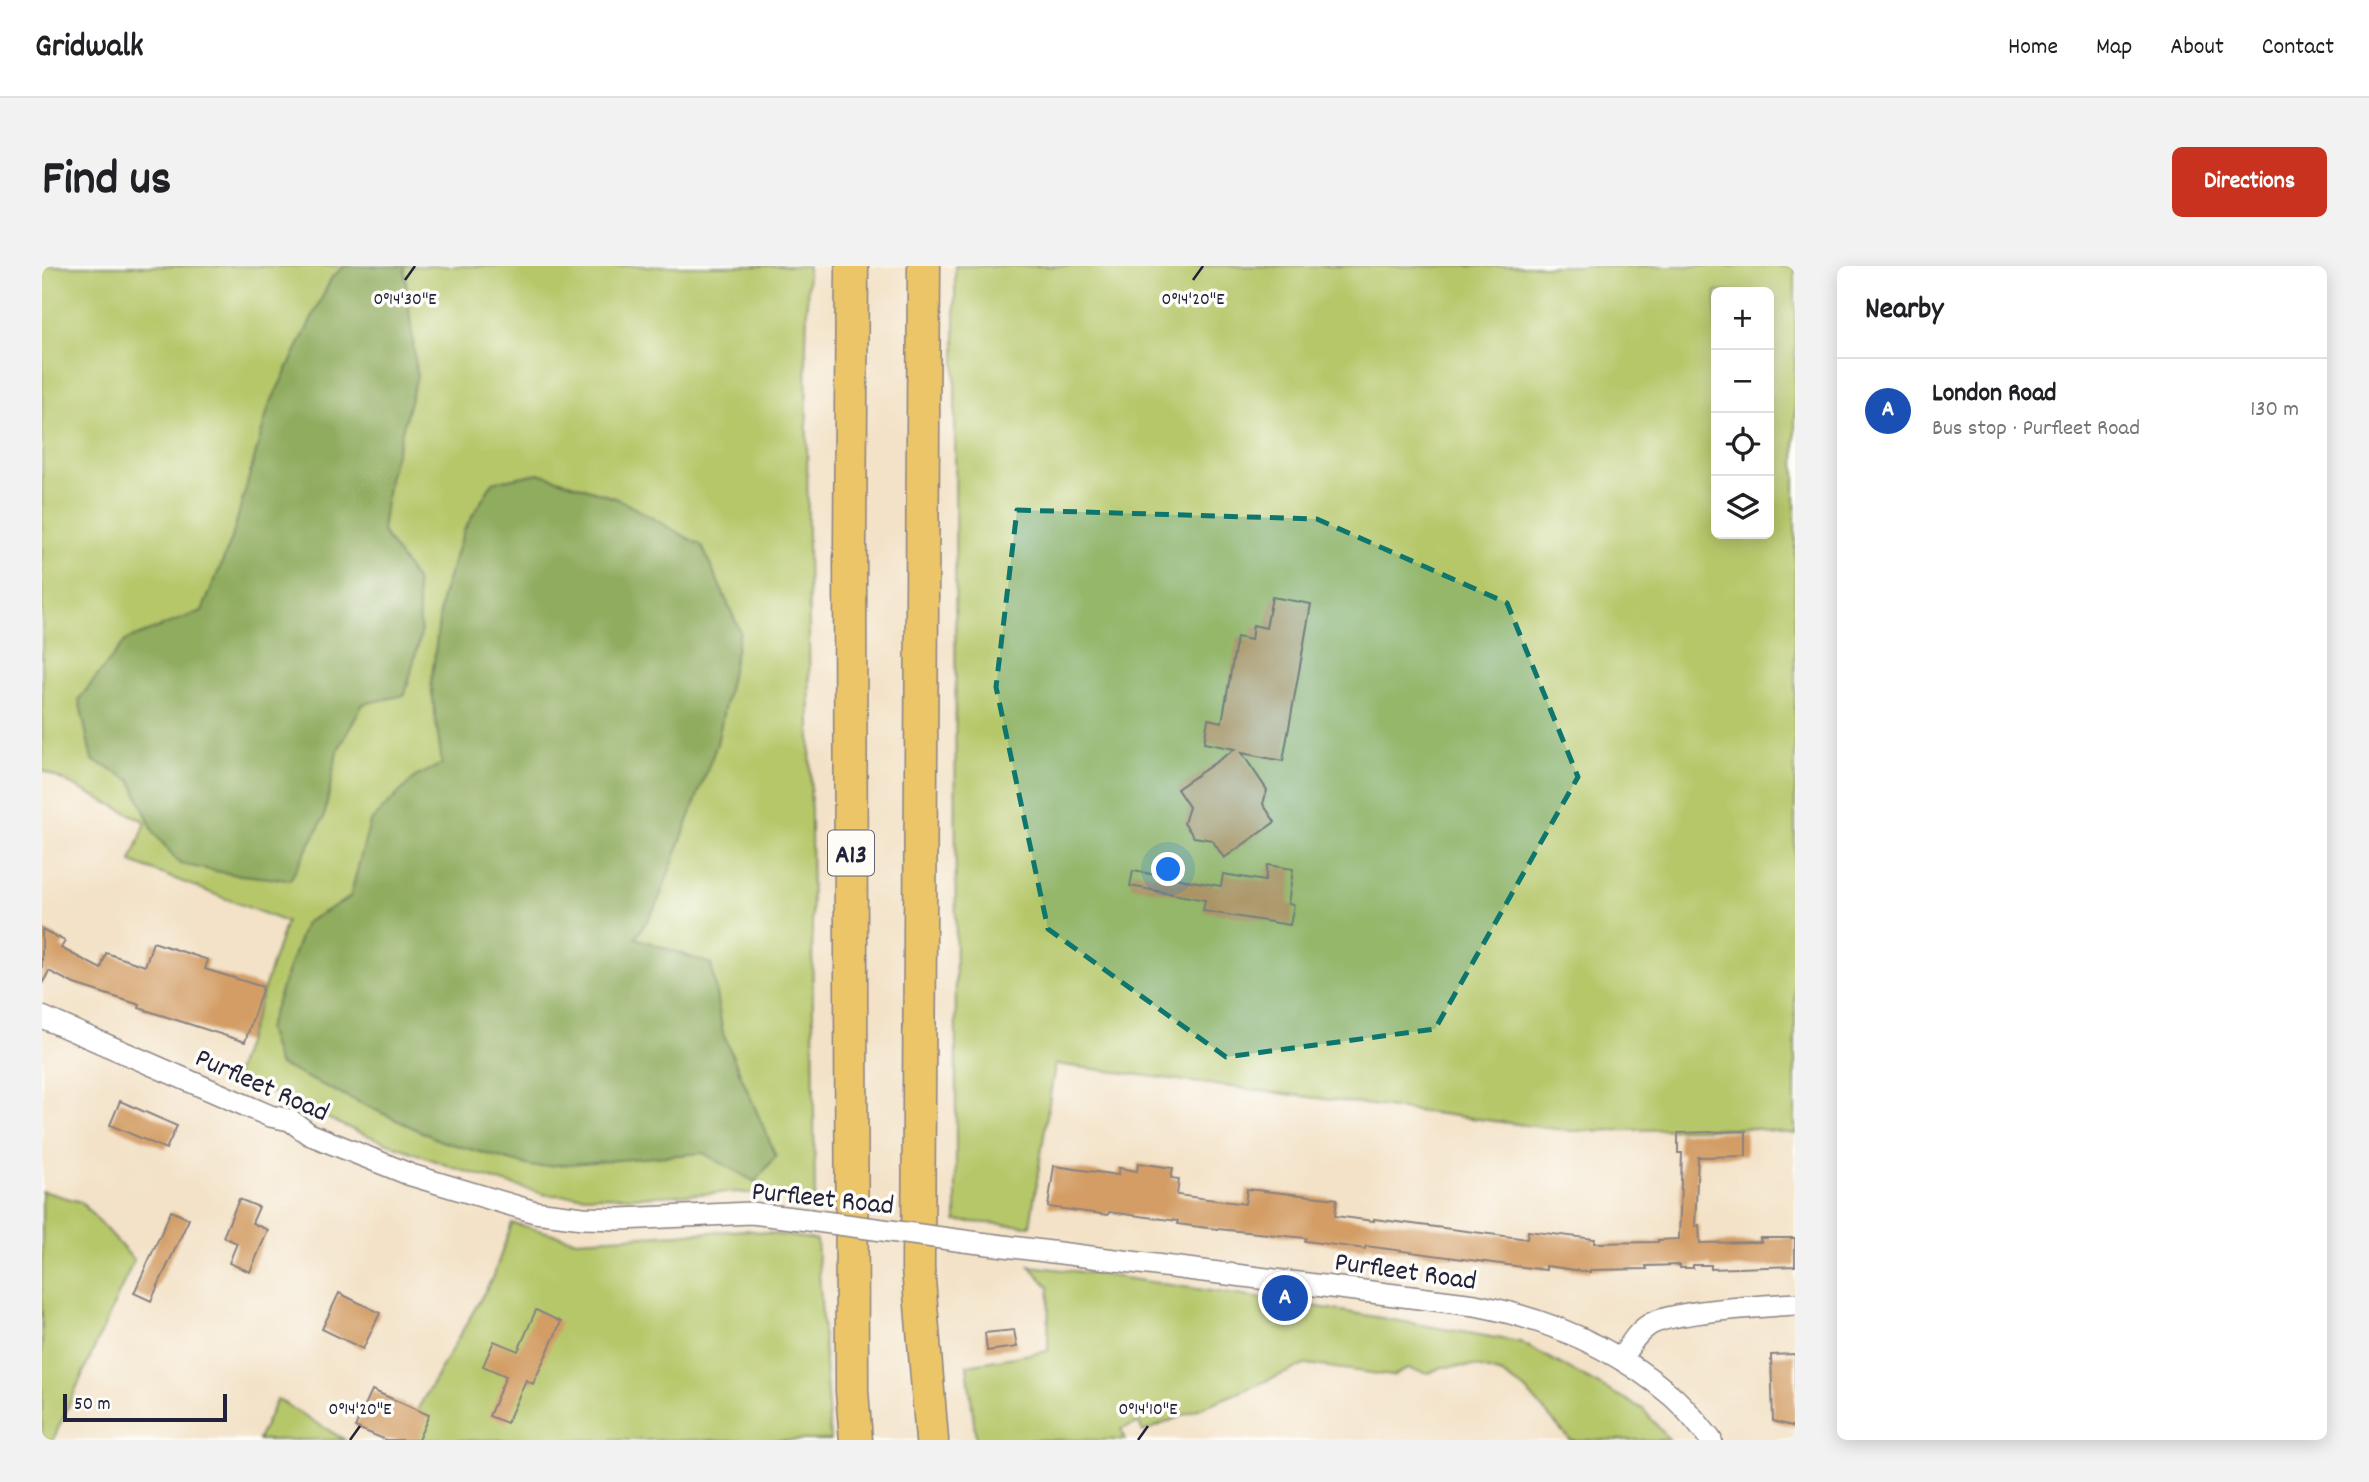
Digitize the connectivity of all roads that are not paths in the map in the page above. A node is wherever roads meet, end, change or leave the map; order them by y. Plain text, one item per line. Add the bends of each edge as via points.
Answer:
1 (852, 266) edge
2 (923, 266) edge
3 (42, 1017) edge
4 (1795, 1304) edge
5 (1621, 1359) junction
6 (856, 1440) edge
7 (932, 1440) edge
8 (1711, 1440) edge

1 - 6 highway, A13 via 852,1391
2 - 7 highway via 918,1268
3 - 5 street, Purfleet Road, bridge via 396,1169 535,1212 621,1219 751,1213 1487,1308 1566,1330
4 - 5 street via 1704,1313 1650,1324
5 - 8 street, Purfleet Road via 1673,1396

